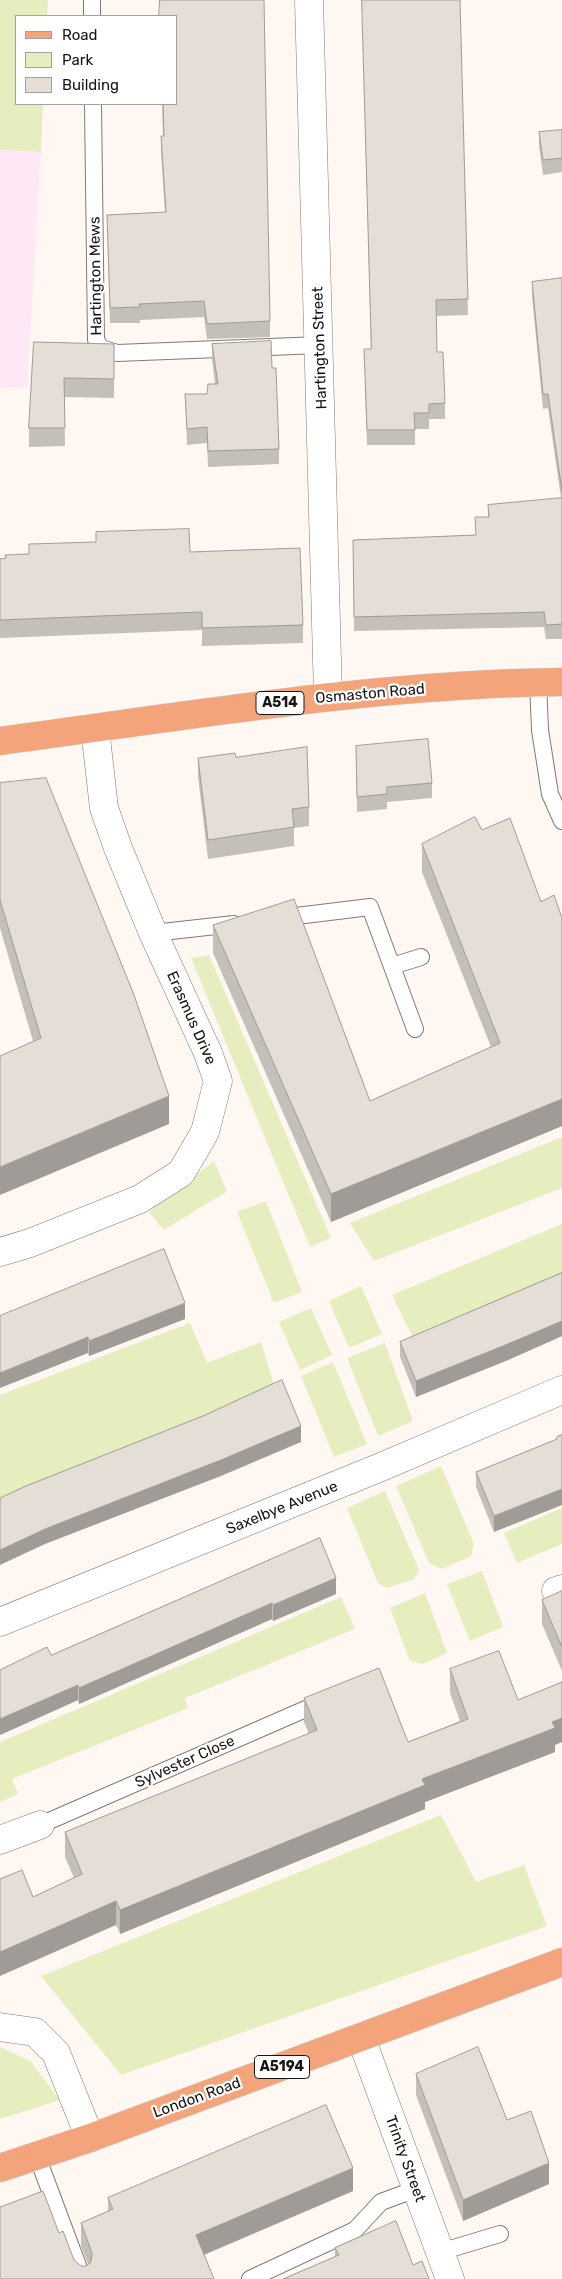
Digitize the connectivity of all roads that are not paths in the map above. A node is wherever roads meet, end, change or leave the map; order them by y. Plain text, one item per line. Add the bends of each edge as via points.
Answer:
1 (92, 0) edge
2 (310, 0) edge
3 (92, 15) edge
4 (93, 105) edge
5 (320, 345) junction
6 (550, 682) edge
7 (328, 696) junction
8 (95, 729) junction
9 (0, 742) edge
10 (562, 821) edge
11 (289, 897) dead end
12 (292, 917) junction
13 (153, 933) junction
14 (420, 957) dead end
15 (392, 966) junction
16 (415, 1029) dead end
17 (0, 1252) edge
18 (562, 1390) edge
19 (0, 1622) edge
20 (342, 1693) edge
21 (40, 1825) joint
22 (0, 1840) edge
23 (562, 1962) edge
24 (0, 2027) edge
25 (360, 2038) junction
26 (90, 2138) junction
27 (37, 2156) junction
28 (0, 2168) edge
29 (416, 2188) junction
30 (500, 2234) dead end
31 (440, 2252) junction
32 (83, 2279) edge
33 (250, 2279) edge
34 (450, 2279) edge

1 - 3 lane
2 - 5 street, Hartington Street
4 - 5 lane, Hartington Mews via 96,340 101,348 117,353
5 - 7 street, Hartington Street
6 - 7 main road, Osmaston Road / A514
6 - 10 lane via 540,730 550,794
7 - 8 main road, Osmaston Road / A514
8 - 9 main road, Osmaston Road / A514
8 - 13 street, Erasmus Drive via 104,808
11 - 12 lane
12 - 13 lane
12 - 15 lane via 370,907
13 - 17 street, Erasmus Drive via 218,1081 205,1132 181,1173 140,1199
14 - 15 lane
15 - 16 lane
18 - 19 street, Saxelbye Avenue via 390,1464
20 - 21 lane, Sylvester Close
21 - 22 street, Sylvester Close
23 - 25 main road, London Road / A5194
24 - 26 street via 34,2032 56,2054
25 - 26 main road, London Road / A5194
25 - 29 street, Trinity Street
26 - 27 main road, London Road / A5194
27 - 28 main road, London Road / A5194
27 - 32 lane
29 - 31 street, Trinity Street
29 - 33 lane via 380,2202 355,2230
30 - 31 lane
31 - 34 street, Trinity Street

